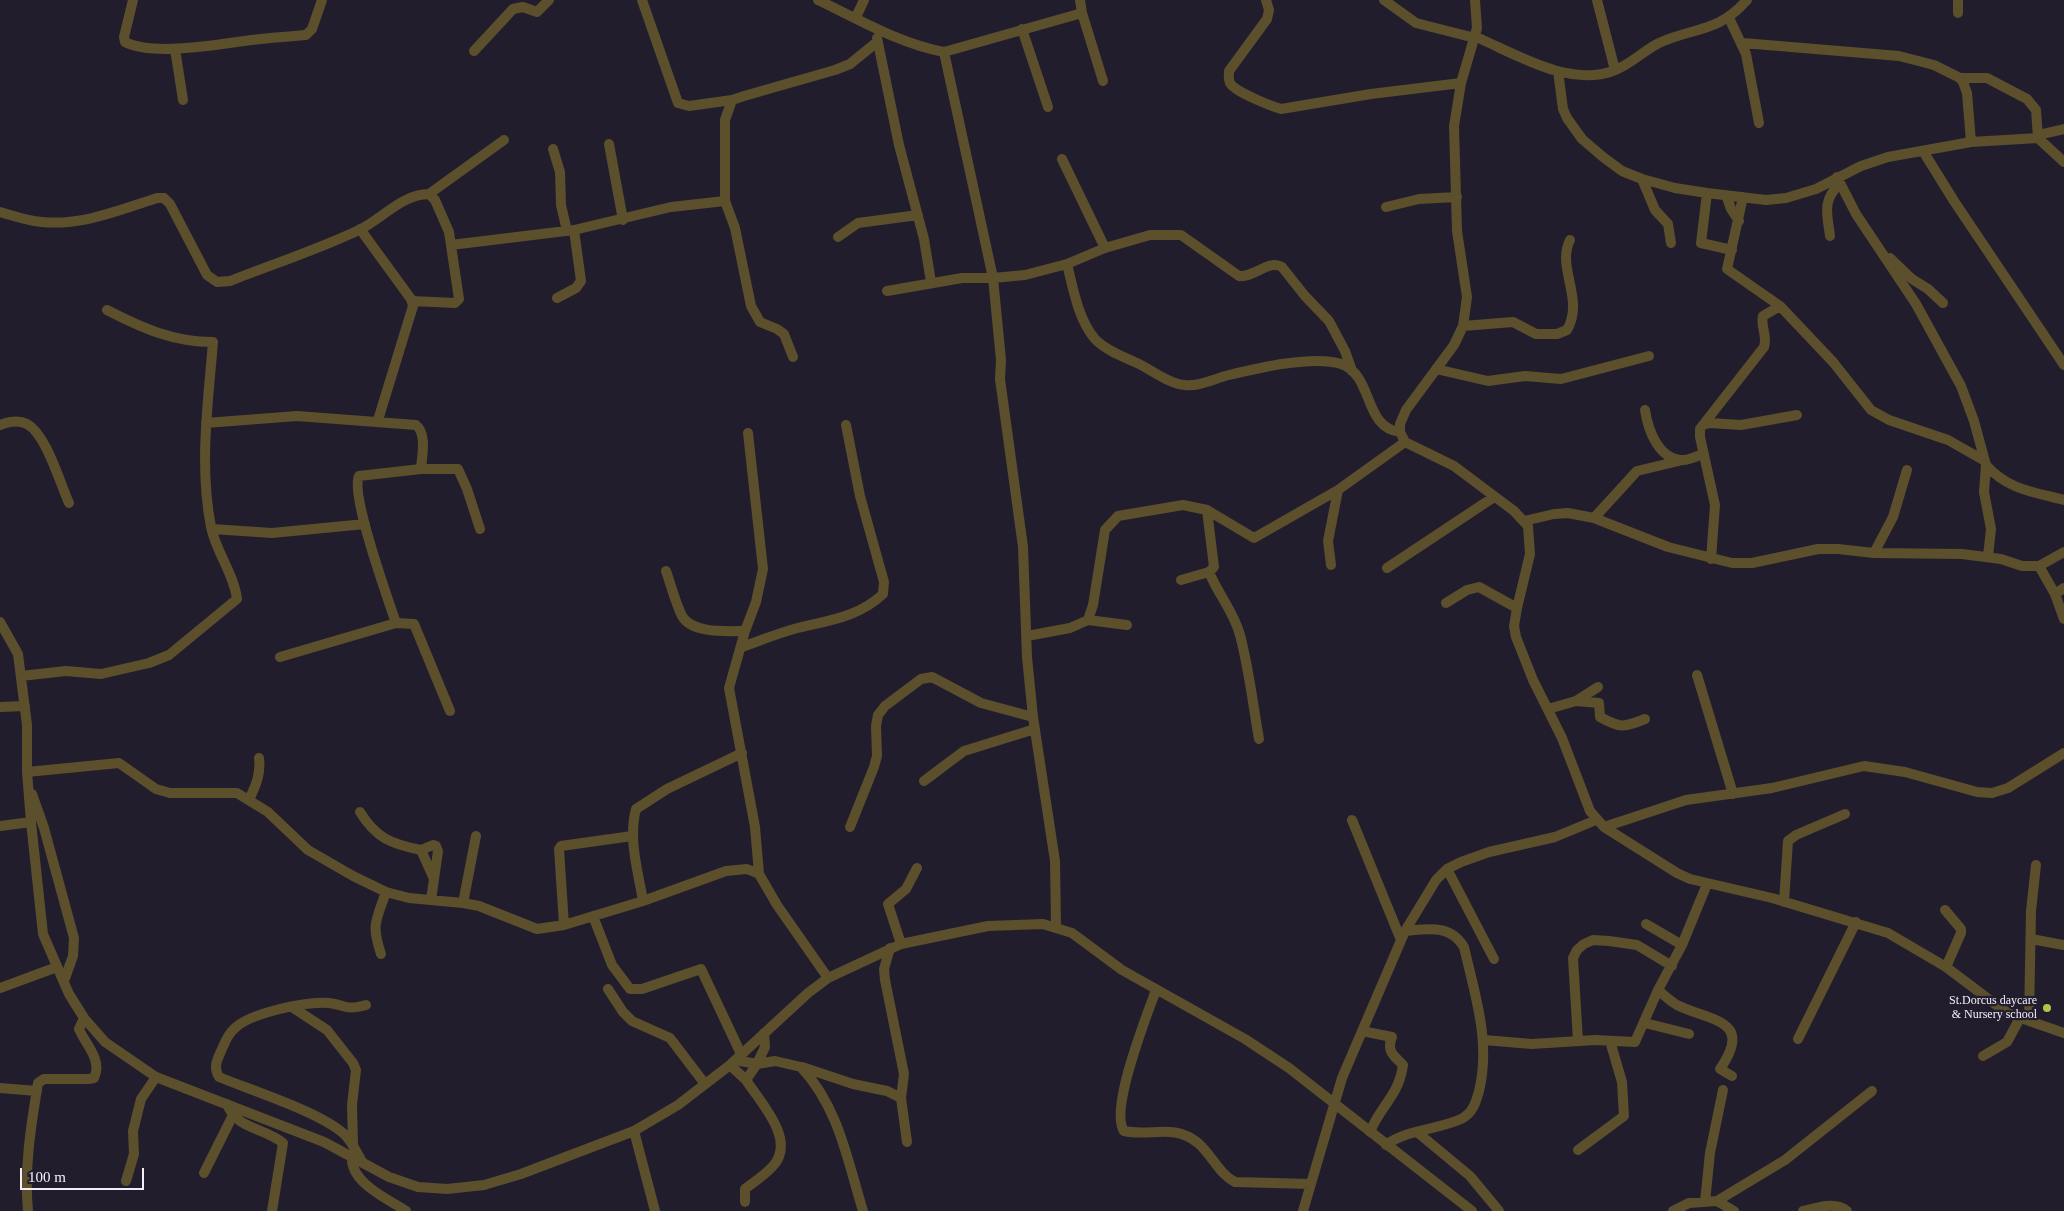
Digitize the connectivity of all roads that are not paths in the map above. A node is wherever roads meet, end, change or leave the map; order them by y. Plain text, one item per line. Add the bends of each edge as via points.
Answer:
1 (133, 0) edge
2 (322, 0) edge
3 (549, 0) edge
4 (642, 0) edge
5 (818, 0) edge
6 (864, 0) edge
7 (1080, 0) edge
8 (1266, 0) edge
9 (1384, 0) edge
10 (1475, 0) edge
11 (1597, 0) edge
12 (1746, 0) edge
13 (1958, 0) edge
14 (1082, 13) junction
15 (1958, 13) dead end
16 (856, 17) junction
17 (1729, 18) junction
18 (876, 27) junction
19 (1022, 29) junction
20 (1475, 38) junction
21 (878, 42) junction
22 (1743, 43) junction
23 (175, 48) junction
24 (474, 51) dead end
25 (944, 52) junction
26 (1558, 70) junction
27 (1615, 70) junction
28 (1960, 78) junction
29 (1103, 81) dead end
30 (1462, 83) junction
31 (183, 100) dead end
32 (732, 100) junction
33 (1048, 107) dead end
34 (1759, 123) dead end
35 (2064, 129) edge
36 (2038, 137) junction
37 (504, 140) dead end
38 (1970, 142) junction
39 (610, 144) dead end
40 (553, 149) dead end
41 (1923, 151) junction
42 (1062, 159) dead end
43 (2064, 162) edge
44 (1642, 179) junction
45 (1838, 180) junction
46 (1707, 193) junction
47 (429, 194) junction
48 (1726, 195) junction
49 (1457, 197) junction
50 (1743, 197) junction
51 (726, 201) junction
52 (1386, 207) dead end
53 (0, 212) edge
54 (918, 215) junction
55 (623, 220) junction
56 (1739, 221) junction
57 (360, 229) junction
58 (570, 231) junction
59 (1830, 236) dead end
60 (838, 237) dead end
61 (1570, 240) dead end
62 (1671, 243) dead end
63 (451, 244) junction
64 (1878, 247) junction
65 (1105, 248) junction
66 (1732, 250) junction
67 (1067, 264) junction
68 (993, 278) junction
69 (931, 282) junction
70 (887, 291) dead end
71 (557, 298) dead end
72 (412, 301) junction
73 (1943, 302) dead end
74 (1780, 306) junction
75 (107, 310) dead end
76 (1463, 326) junction
77 (1649, 356) dead end
78 (793, 357) dead end
79 (2064, 365) edge
80 (1436, 369) junction
81 (1352, 371) junction
82 (1644, 410) dead end
83 (1797, 415) dead end
84 (378, 420) junction
85 (206, 423) junction
86 (0, 425) edge
87 (846, 425) dead end
88 (1703, 426) junction
89 (1400, 432) junction
90 (748, 433) dead end
91 (1406, 442) junction
92 (1703, 454) junction
93 (1683, 460) junction
94 (1985, 463) junction
95 (421, 469) junction
96 (1907, 470) dead end
97 (1338, 490) junction
98 (1494, 497) junction
99 (2064, 500) edge
100 (69, 503) dead end
101 (1207, 510) junction
102 (1594, 518) junction
103 (1524, 520) junction
104 (365, 524) junction
105 (212, 529) junction
106 (480, 529) dead end
107 (2064, 552) edge
108 (1874, 553) junction
109 (1988, 556) junction
110 (1711, 559) junction
111 (1331, 566) dead end
112 (2039, 566) junction
113 (1387, 568) dead end
114 (666, 571) dead end
115 (1209, 572) junction
116 (1180, 580) dead end
117 (2064, 588) edge
118 (2054, 594) junction
119 (1446, 603) dead end
120 (1517, 608) junction
121 (2064, 619) edge
122 (1088, 620) junction
123 (0, 622) edge
124 (396, 623) junction
125 (1127, 625) dead end
126 (745, 631) junction
127 (1027, 636) junction
128 (742, 647) junction
129 (280, 657) dead end
130 (1697, 675) dead end
131 (21, 676) junction
132 (1598, 687) dead end
133 (1576, 701) junction
134 (24, 706) junction
135 (0, 708) edge
136 (1548, 709) junction
137 (450, 711) dead end
138 (1033, 717) junction
139 (1645, 719) dead end
140 (1035, 729) junction
141 (1259, 739) dead end
142 (742, 753) junction
143 (2064, 753) edge
144 (259, 758) dead end
145 (27, 777) junction
146 (924, 781) dead end
147 (1733, 794) junction
148 (250, 800) junction
149 (360, 812) dead end
150 (1845, 814) dead end
151 (1352, 820) dead end
152 (31, 822) junction
153 (1600, 823) junction
154 (0, 826) edge
155 (850, 827) dead end
156 (476, 836) dead end
157 (632, 836) junction
158 (421, 850) junction
159 (2036, 865) dead end
160 (917, 868) dead end
161 (1447, 869) junction
162 (759, 874) junction
163 (434, 880) junction
164 (1707, 884) junction
165 (386, 892) junction
166 (432, 900) junction
167 (643, 901) junction
168 (1784, 902) junction
169 (463, 903) junction
170 (1945, 910) dead end
171 (593, 916) junction
172 (1856, 922) junction
173 (1646, 924) dead end
174 (564, 925) junction
175 (1056, 927) junction
176 (1403, 935) junction
177 (2031, 939) junction
178 (901, 944) junction
179 (1682, 945) junction
180 (2064, 945) edge
181 (890, 948) junction
182 (381, 954) dead end
183 (1494, 960) dead end
184 (1672, 966) junction
185 (57, 967) junction
186 (1946, 967) junction
187 (828, 978) junction
188 (64, 981) junction
189 (0, 988) edge
190 (608, 989) dead end
191 (1156, 990) junction
192 (1658, 990) junction
193 (366, 1005) dead end
194 (292, 1007) junction
195 (84, 1018) junction
196 (2024, 1019) junction
197 (1645, 1023) junction
198 (1362, 1031) junction
199 (764, 1032) junction
200 (2064, 1032) edge
201 (1689, 1034) dead end
202 (1798, 1039) dead end
203 (1484, 1040) junction
204 (1578, 1041) junction
205 (1610, 1041) junction
206 (1983, 1056) dead end
207 (735, 1060) junction
208 (757, 1064) junction
209 (801, 1067) junction
210 (1732, 1076) dead end
211 (156, 1077) junction
212 (746, 1080) junction
213 (705, 1084) junction
214 (0, 1088) edge
215 (1723, 1090) dead end
216 (37, 1091) junction
217 (1872, 1091) dead end
218 (901, 1098) junction
219 (1334, 1103) junction
220 (227, 1104) junction
221 (233, 1116) junction
222 (634, 1131) junction
223 (1370, 1132) junction
224 (1417, 1132) junction
225 (907, 1142) dead end
226 (353, 1144) junction
227 (1386, 1146) junction
228 (1578, 1150) dead end
229 (357, 1160) junction
230 (204, 1173) dead end
231 (126, 1181) dead end
232 (1311, 1184) junction
233 (1717, 1201) junction
234 (745, 1202) dead end
235 (1705, 1202) junction
236 (28, 1211) edge
237 (272, 1211) edge
238 (406, 1211) edge
239 (655, 1211) edge
240 (863, 1211) edge
241 (1303, 1211) edge
242 (1472, 1211) edge
243 (1499, 1211) edge
244 (1673, 1211) edge
245 (1734, 1211) edge
246 (1803, 1211) edge
247 (1847, 1211) edge

1 - 23 street via 125,42
2 - 23 street via 312,29 306,36 199,49
3 - 24 street via 537,12 523,7 513,9
4 - 32 street via 678,103 689,106
5 - 16 street
6 - 16 street
7 - 14 street
8 - 30 street via 1267,19 1229,71 1228,77 1234,87 1272,106 1281,109
9 - 20 street via 1416,23
10 - 20 street via 1478,20
11 - 27 street
12 - 17 street
13 - 15 street
14 - 19 street
14 - 29 street
16 - 18 street
17 - 22 street
17 - 27 street via 1659,43
18 - 21 street
18 - 25 street
19 - 25 street
19 - 33 street
20 - 26 street
20 - 30 street
21 - 32 street via 850,64 835,70
21 - 54 street via 899,145
22 - 28 street via 1899,56 1934,65
22 - 34 street
23 - 31 street
25 - 68 street
26 - 27 street via 1582,76
26 - 44 street via 1562,109 1582,139 1622,170
28 - 36 street via 1987,78 2027,99 2036,110
28 - 38 street via 1966,93
30 - 49 street via 1454,126
32 - 51 street via 725,120
35 - 36 street
36 - 38 street
36 - 43 street
37 - 47 street
38 - 41 street
39 - 55 street
40 - 58 street via 560,172 562,205
41 - 45 street via 1861,166
41 - 79 street
42 - 65 street
44 - 46 street
44 - 62 street via 1655,210 1668,224
45 - 50 street via 1786,198
45 - 59 street via 1828,197
45 - 64 street
46 - 48 street
46 - 66 street via 1701,244
47 - 57 street via 416,196
47 - 63 street via 435,200
48 - 50 street
48 - 56 street
49 - 52 street via 1419,199
49 - 76 street via 1459,254 1467,297
50 - 56 street
51 - 55 street via 671,207
51 - 78 street via 754,316 784,334
53 - 57 street via 40,222 60,223 164,198 207,275 217,282 230,281
54 - 60 street via 858,223
54 - 69 street
55 - 58 street
56 - 66 street
57 - 72 street
58 - 63 street
58 - 71 street via 581,281 576,288
61 - 76 street via 1566,254 1574,309 1567,330 1551,335 1536,334 1514,322
63 - 72 street via 459,301
64 - 73 street
64 - 94 street via 1916,304 1961,386
65 - 67 street
65 - 81 street via 1150,235 1180,236 1239,276 1277,264 1329,321
66 - 74 street via 1727,269
67 - 68 street via 1025,275
67 - 81 street via 1076,299 1096,340 1173,382 1192,385 1231,374 1314,361 1343,365
68 - 69 street
68 - 127 street via 1000,379 1023,547
69 - 70 street
72 - 84 street via 412,311
74 - 88 street via 1763,316 1764,347
74 - 94 street via 1833,362 1871,410 1889,420 1948,440
75 - 85 street via 141,328 175,339 213,342
76 - 80 street
77 - 80 street via 1561,379 1525,376 1488,380
80 - 89 street via 1406,410
81 - 89 street via 1362,383 1380,422 1392,431
82 - 93 street via 1657,444 1668,454
83 - 88 street via 1741,425 1710,423
84 - 85 street via 297,416
84 - 95 street via 416,425 421,429
85 - 105 street via 205,468
86 - 100 street via 26,423 37,432
87 - 128 street via 860,496 884,582 882,594 862,610
88 - 92 street via 1700,436
89 - 91 street
90 - 126 street via 763,556 760,588
91 - 97 street
91 - 98 street via 1454,466
92 - 93 street
92 - 110 street via 1715,505
93 - 102 street via 1637,471
94 - 99 street via 2003,482
94 - 109 street via 1984,492 1991,528
95 - 104 street via 358,476 356,485
95 - 106 street via 458,469
96 - 108 street via 1893,517
97 - 101 street via 1254,538
97 - 111 street via 1328,541
98 - 103 street
98 - 113 street
101 - 115 street via 1214,564
101 - 122 street via 1183,505 1118,516 1106,530
102 - 103 street via 1568,513
102 - 110 street via 1668,547
103 - 120 street via 1528,526 1530,554
104 - 105 street via 272,533
104 - 124 street
105 - 131 street via 237,599 221,615 169,655 150,663 101,674 66,671
107 - 112 street
108 - 109 street
108 - 110 street via 1818,549 1752,563
109 - 112 street via 2022,566
112 - 118 street
114 - 126 street via 682,617 711,631
115 - 116 street
115 - 141 street via 1240,634
117 - 118 street
118 - 121 street
119 - 120 street via 1467,590 1480,587
120 - 136 street via 1516,636
122 - 125 street
122 - 127 street via 1070,628
123 - 131 street via 18,654
124 - 129 street
124 - 137 street via 415,626
126 - 128 street
127 - 138 street
128 - 142 street via 729,688
130 - 147 street
131 - 134 street
132 - 133 street
133 - 136 street
133 - 139 street via 1599,703 1600,717 1619,726
134 - 135 street
134 - 145 street
136 - 153 street via 1586,803
138 - 140 street
138 - 155 street via 981,702 932,677 921,679 878,714 877,756
140 - 146 street via 964,751
140 - 175 street via 1055,861
142 - 157 street via 647,800 636,809
142 - 162 street via 755,827
143 - 147 street via 2008,788 1992,793 1977,792 1905,772 1864,766
144 - 148 street via 258,780
145 - 148 street via 119,763 156,789 170,793 237,793
145 - 152 street
145 - 188 street via 74,938 73,956
147 - 153 street via 1686,800
148 - 165 street via 268,812 308,850
149 - 158 street via 371,830 382,838
150 - 168 street via 1788,841
151 - 176 street
152 - 154 street
152 - 185 street via 43,934
153 - 161 street via 1488,852
153 - 164 street via 1669,870
156 - 169 street
157 - 167 street
157 - 174 street via 561,846
158 - 163 street
158 - 163 street via 436,846
159 - 177 street
160 - 178 street via 906,889 888,904
161 - 176 street via 1436,880
161 - 183 street
162 - 167 street via 747,869 726,872
162 - 187 street
163 - 166 street
164 - 168 street
164 - 179 street
165 - 166 street
165 - 182 street via 374,926
166 - 169 street
167 - 171 street
168 - 172 street
169 - 174 street via 537,929
170 - 186 street via 1961,929
171 - 174 street
171 - 207 street via 612,965 630,989 642,989 701,969
172 - 186 street via 1888,933
172 - 202 street
173 - 179 street
175 - 178 street via 1043,924 988,926
175 - 191 street via 1072,933 1122,970
176 - 198 street
176 - 203 street via 1444,930 1459,939 1464,947
177 - 180 street
177 - 196 street
178 - 181 street
179 - 184 street
181 - 187 street
181 - 218 street via 884,969 904,1074
184 - 192 street
184 - 204 street via 1638,945 1609,940 1593,940 1577,950 1573,958
185 - 188 street
185 - 189 street
186 - 196 street via 2003,1010
187 - 199 street
188 - 195 street
190 - 213 street via 632,1022 670,1038
191 - 219 street via 1245,1039
191 - 232 street via 1134,1049 1120,1126 1131,1133 1165,1130 1182,1134 1197,1142 1227,1178 1235,1182
192 - 197 street
192 - 210 street via 1676,1004 1714,1018 1732,1033 1731,1050 1720,1069
193 - 194 street via 348,1009 329,1003
194 - 226 street via 327,1030 353,1063 356,1077 352,1105
194 - 226 street via 254,1018 234,1028 216,1062 219,1078 307,1113 336,1128
195 - 211 street via 105,1042
195 - 216 street via 79,1029 95,1056 94,1078 44,1079 38,1083
196 - 200 street
196 - 206 street via 2007,1042
197 - 201 street
197 - 205 street via 1635,1042
198 - 219 street
198 - 223 street via 1392,1037 1389,1051 1403,1066 1398,1086 1374,1120
199 - 207 street
199 - 208 street via 765,1047
203 - 204 street via 1532,1044
203 - 224 street via 1482,1077 1471,1112 1462,1119
204 - 205 street
205 - 228 street via 1622,1082 1624,1116
207 - 208 street
207 - 212 street
207 - 213 street
208 - 209 street via 775,1061
208 - 212 street
209 - 218 street via 887,1091
209 - 240 street via 827,1101 840,1132
211 - 220 street
211 - 231 street via 141,1099 134,1131 134,1154
212 - 234 street via 768,1110 781,1147 779,1158 772,1167 745,1189
213 - 222 street via 678,1105
214 - 216 street
215 - 235 street via 1710,1153
216 - 236 street via 26,1184
217 - 233 street via 1785,1160
218 - 225 street
219 - 223 street
219 - 232 street
220 - 221 street
220 - 229 street via 324,1142
221 - 230 street
221 - 237 street via 283,1143
222 - 229 street via 484,1185 447,1189 418,1187 389,1177
222 - 239 street
223 - 227 street
224 - 227 street via 1393,1140
224 - 243 street via 1470,1176
226 - 229 street
227 - 242 street
229 - 238 street via 355,1172 360,1178
232 - 241 street
233 - 235 street
233 - 245 street
235 - 244 street via 1689,1203
246 - 247 street via 1825,1206 1837,1206

